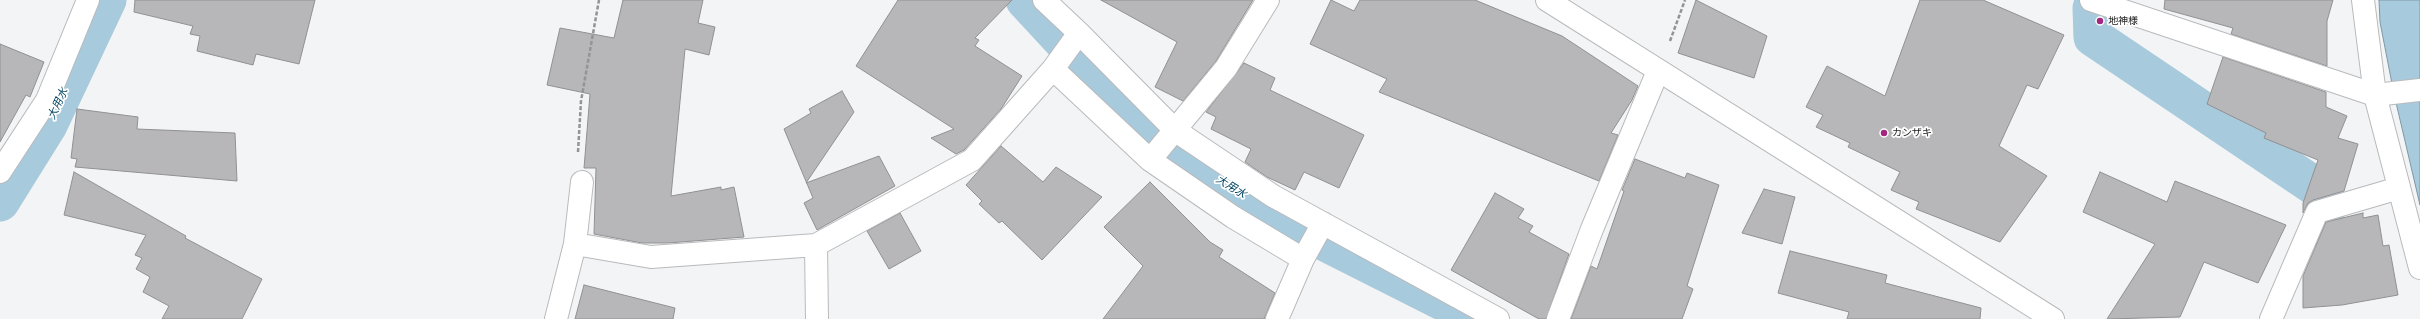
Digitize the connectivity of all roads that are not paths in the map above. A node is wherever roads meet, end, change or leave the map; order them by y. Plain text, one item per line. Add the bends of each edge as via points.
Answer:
1 (88, 0) edge
2 (1044, 0) edge
3 (1268, 0) edge
4 (1547, 0) edge
5 (2091, 0) edge
6 (2364, 0) edge
7 (1077, 36) junction
8 (1056, 64) junction
9 (1658, 71) junction
10 (2420, 90) edge
11 (2385, 94) junction
12 (1174, 133) junction
13 (1154, 156) junction
14 (0, 172) edge
15 (582, 182) road end
16 (2399, 188) junction
17 (1313, 240) junction
18 (575, 244) junction
19 (816, 245) junction
20 (2420, 268) edge
21 (556, 319) edge
22 (816, 319) edge
23 (1277, 319) edge
24 (1498, 319) edge
25 (1558, 319) edge
26 (2053, 319) edge
27 (2271, 319) edge

1 - 14 street via 48,100
2 - 7 street
3 - 12 street via 1226,68
4 - 9 street
5 - 11 street
6 - 11 street
7 - 8 street
7 - 12 street
8 - 13 street
8 - 19 street via 972,160
9 - 25 street via 1592,229
9 - 26 street via 1818,169
10 - 11 street
11 - 16 street
12 - 13 street
12 - 17 street via 1273,196
13 - 17 street via 1233,217
15 - 18 street
16 - 20 street
16 - 27 street via 2317,212
17 - 23 street
17 - 24 street
18 - 19 street via 651,257
18 - 21 street
19 - 22 street

